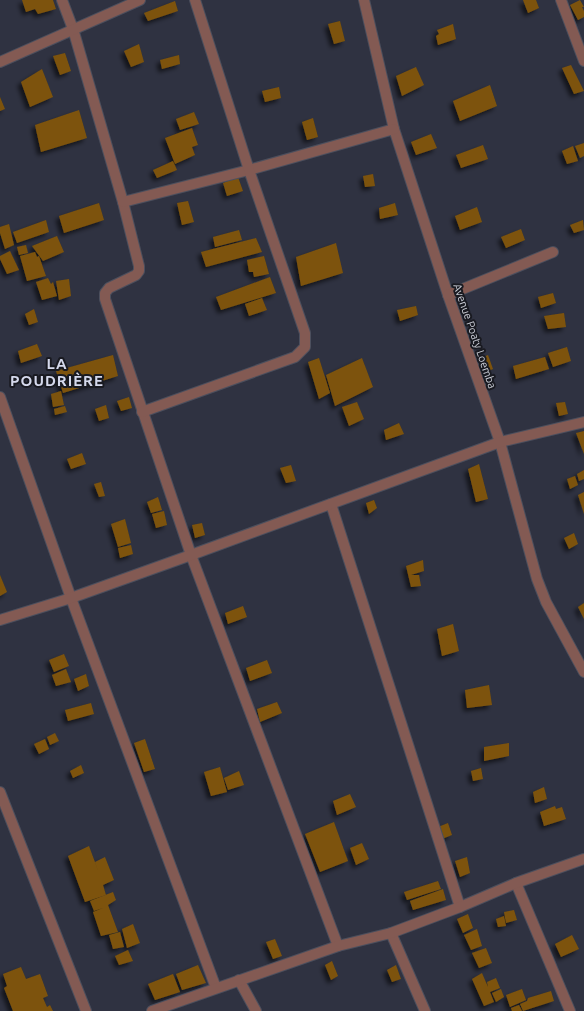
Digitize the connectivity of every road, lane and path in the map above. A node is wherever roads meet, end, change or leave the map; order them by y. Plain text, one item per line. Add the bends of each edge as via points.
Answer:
1 (62, 0) edge
2 (140, 0) edge
3 (195, 0) edge
4 (364, 0) edge
5 (561, 0) edge
6 (73, 29) junction
7 (584, 61) edge
8 (0, 62) edge
9 (394, 129) junction
10 (250, 170) junction
11 (123, 202) junction
12 (553, 252) dead end
13 (448, 295) junction
14 (0, 397) edge
15 (142, 412) junction
16 (584, 422) edge
17 (500, 442) junction
18 (331, 504) junction
19 (191, 555) junction
20 (71, 598) junction
21 (0, 620) edge
22 (584, 672) edge
23 (0, 792) edge
24 (584, 859) edge
25 (516, 883) junction
26 (460, 908) junction
27 (391, 934) junction
28 (338, 946) junction
29 (240, 980) junction
30 (216, 988) junction
31 (86, 1011) edge
32 (152, 1011) edge
33 (256, 1011) edge
34 (425, 1011) edge
35 (570, 1011) edge

1 - 6 street
2 - 6 street
3 - 10 street
4 - 9 street, Avenue Poaty Loemba
5 - 7 street
6 - 8 street
6 - 11 street
9 - 10 street
9 - 13 street, Avenue Poaty Loemba
10 - 11 street
10 - 15 street via 305,333 305,347 295,357
11 - 15 street via 139,271 104,293
12 - 13 street
13 - 17 street, Avenue Poaty Loemba
14 - 20 street
15 - 19 street
16 - 17 street
17 - 18 street
17 - 22 street, Avenue Poaty Loemba via 537,579 552,614
18 - 19 street
18 - 26 street
19 - 20 street
19 - 28 street
20 - 21 street
20 - 30 street
23 - 31 street
24 - 25 street
25 - 26 street
25 - 35 street
26 - 27 street
27 - 28 street
27 - 34 street
28 - 29 street
29 - 30 street
29 - 33 street
30 - 32 street

